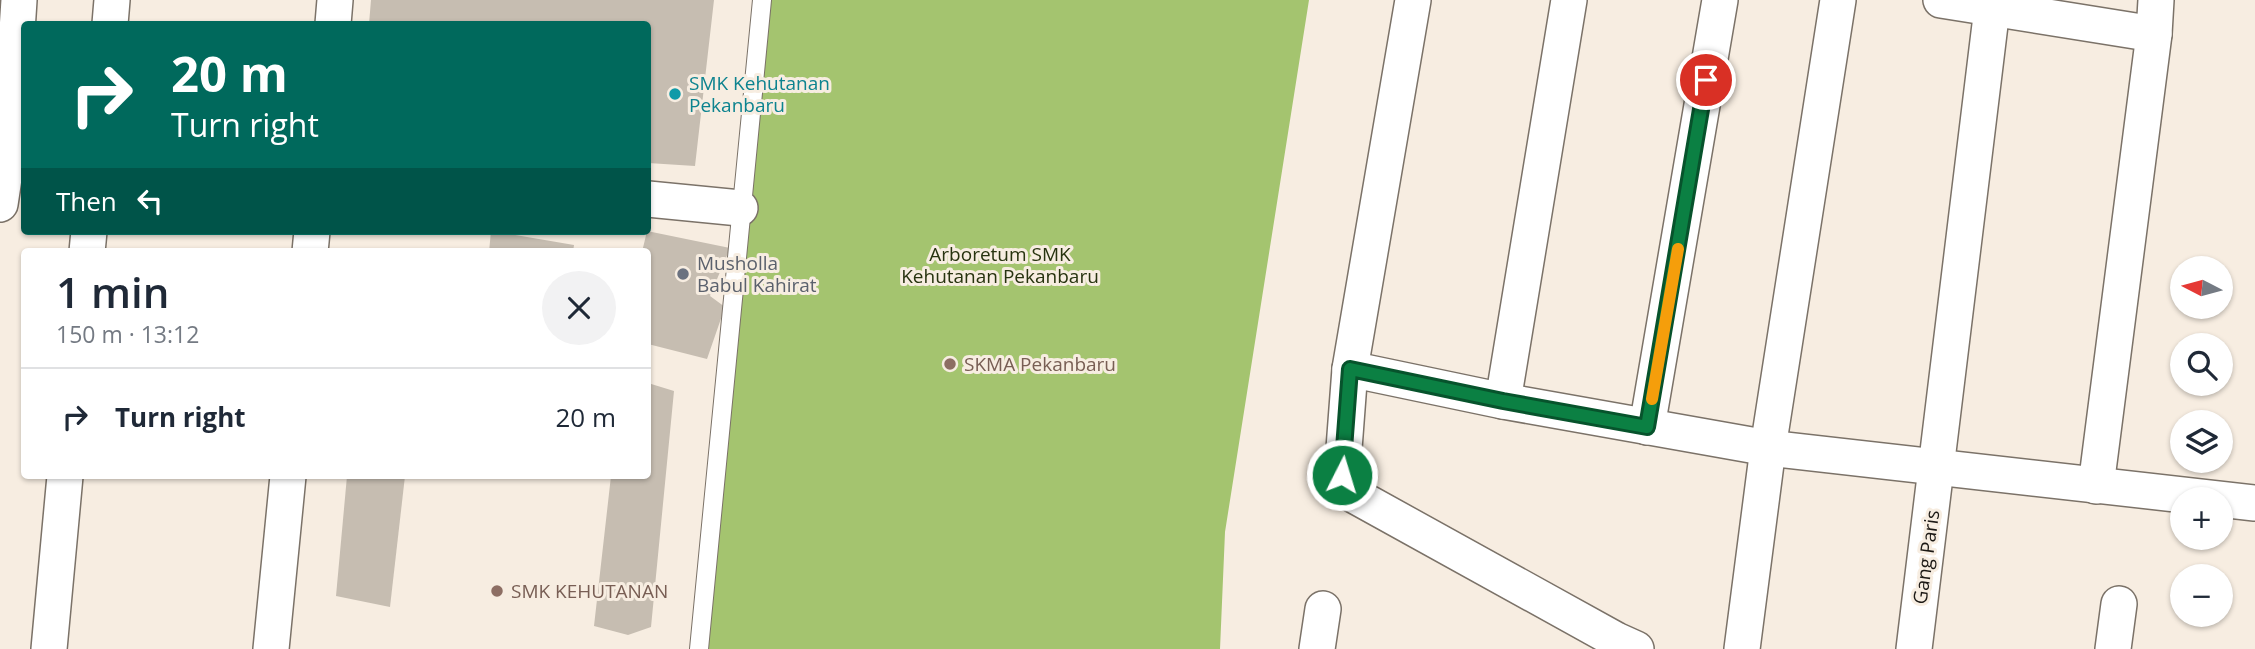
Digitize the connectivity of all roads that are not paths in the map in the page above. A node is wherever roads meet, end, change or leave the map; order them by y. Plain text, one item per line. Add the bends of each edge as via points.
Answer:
1 (19, 0) edge
2 (112, 0) edge
3 (335, 0) edge
4 (762, 0) edge
5 (1413, 0) edge
6 (1569, 0) edge
7 (1720, 0) edge
8 (1838, 0) edge
9 (1941, 0) edge
10 (2157, 0) edge
11 (1993, 4) edge
12 (110, 21) edge
13 (332, 21) edge
14 (2154, 34) junction
15 (8, 38) edge
16 (17, 140) edge
17 (651, 199) edge
18 (0, 204) edge
19 (740, 208) junction
20 (1350, 369) junction
21 (1503, 401) junction
22 (1647, 427) junction
23 (1768, 448) junction
24 (1938, 466) junction
25 (65, 479) edge
26 (288, 479) edge
27 (2096, 486) junction
28 (2255, 503) edge
29 (2119, 604) dead end
30 (1323, 609) dead end
31 (1621, 646) edge
32 (49, 649) edge
33 (271, 649) edge
34 (699, 649) edge
35 (1317, 649) edge
36 (1742, 649) edge
37 (1914, 649) edge
38 (2113, 649) edge

1 - 15 street
2 - 12 street
3 - 13 street
4 - 19 lane
5 - 20 street
6 - 21 street
7 - 22 street
8 - 23 street
9 - 11 street
10 - 14 street
11 - 14 street
11 - 24 street, Gang Paris
14 - 27 street
15 - 16 street
16 - 18 street
17 - 19 street
19 - 34 lane
20 - 21 street
20 - 31 street via 1342,475 1352,494
21 - 22 street
22 - 23 street
23 - 24 street
23 - 36 street
24 - 27 street
24 - 37 street, Gang Paris
25 - 32 street
26 - 33 street
27 - 28 street
29 - 38 street
30 - 35 street

